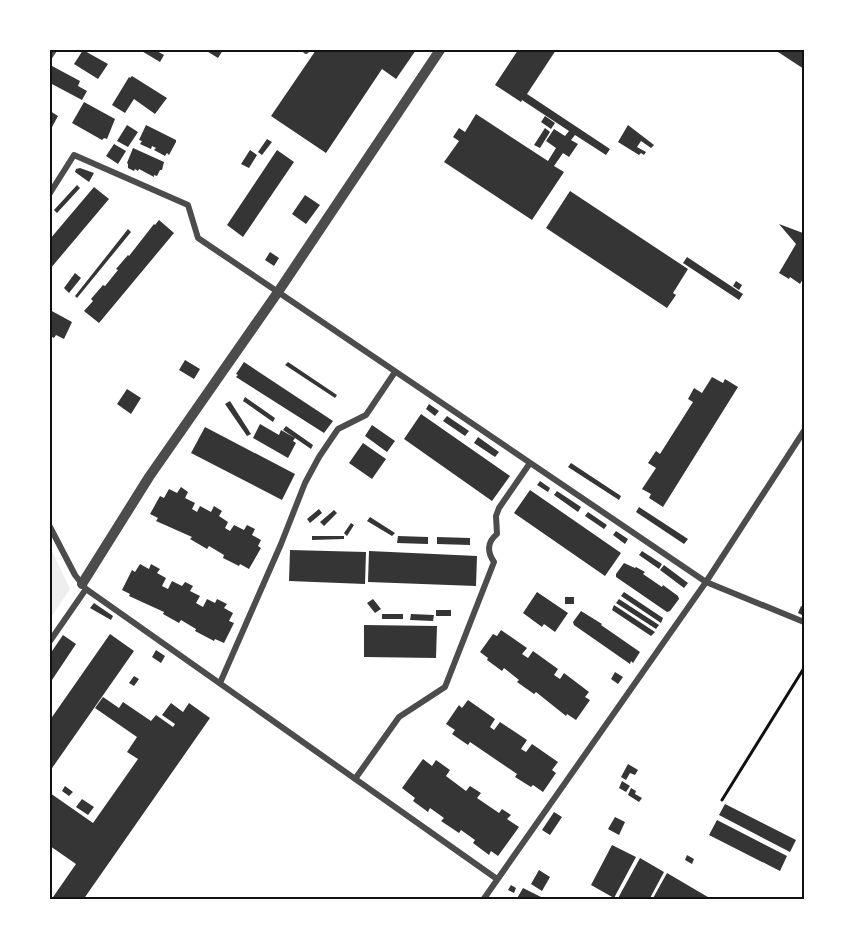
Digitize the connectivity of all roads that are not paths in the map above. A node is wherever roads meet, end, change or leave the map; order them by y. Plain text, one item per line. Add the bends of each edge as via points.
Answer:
1 (54, 50) edge
2 (440, 50) edge
3 (50, 56) edge
4 (50, 193) edge
5 (278, 292) junction
6 (395, 372) junction
7 (804, 431) edge
8 (530, 463) junction
9 (50, 527) edge
10 (706, 582) junction
11 (84, 586) junction
12 (804, 622) edge
13 (50, 641) edge
14 (220, 683) junction
15 (355, 779) junction
16 (497, 879) junction
17 (483, 900) edge

1 - 3 street
2 - 5 street
4 - 5 street via 74,155 188,205 198,238
5 - 6 street
5 - 11 street via 148,477
6 - 8 street
6 - 14 street via 366,415 338,429 319,457
7 - 10 street
8 - 10 street
8 - 15 street via 499,508 497,534 489,547 494,562 445,687 399,717
9 - 11 street
10 - 12 street
10 - 16 street
11 - 13 street
11 - 14 street
14 - 15 street
15 - 16 street
16 - 17 street

